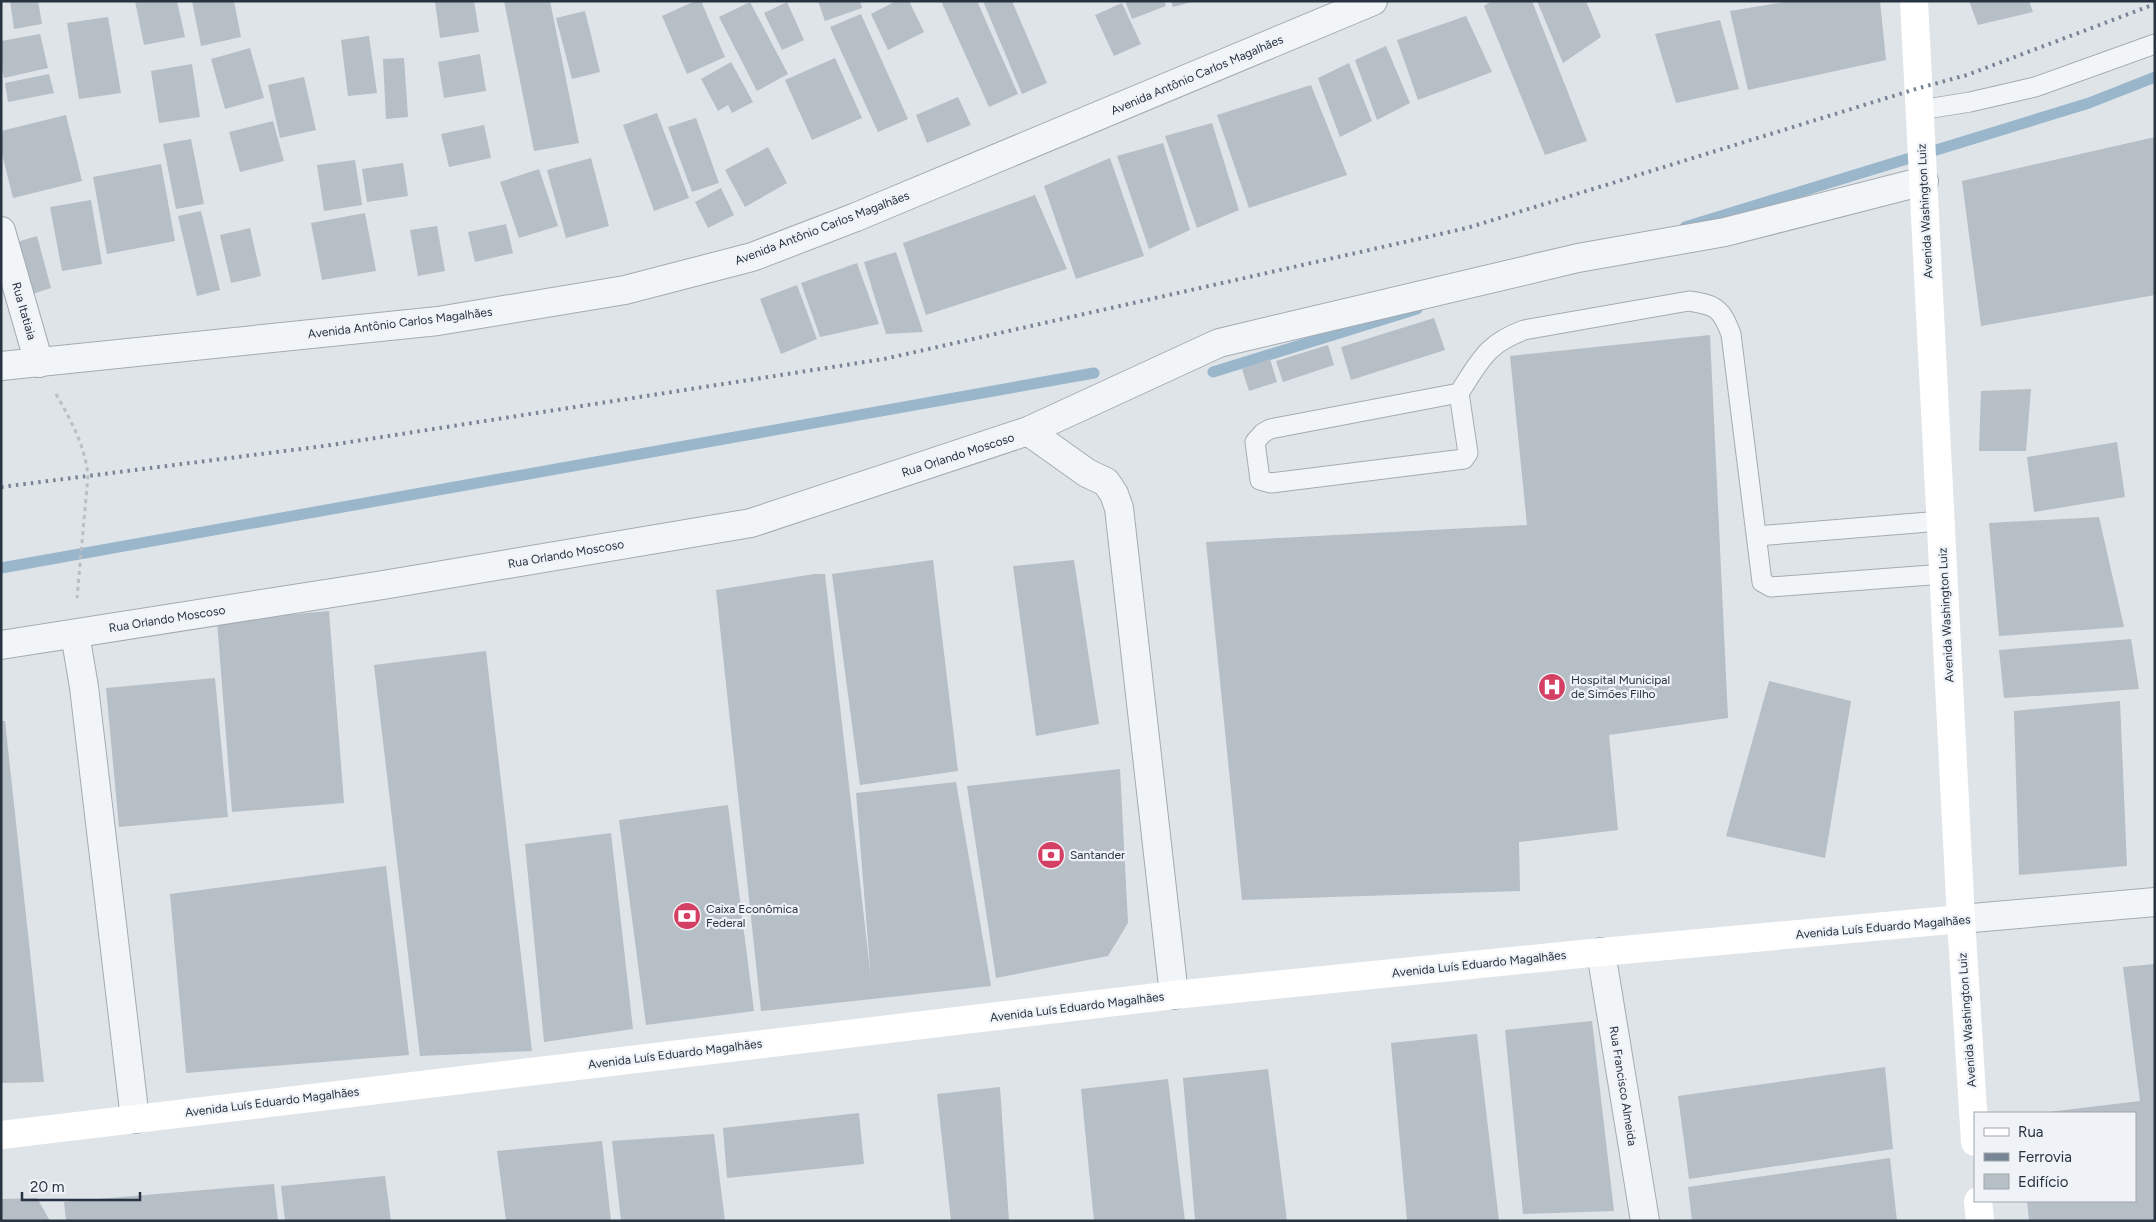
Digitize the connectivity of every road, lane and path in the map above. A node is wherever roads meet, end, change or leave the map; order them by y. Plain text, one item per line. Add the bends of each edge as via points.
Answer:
1 (1373, 1) edge
2 (1914, 1) edge
3 (2155, 44) edge
4 (1920, 106) junction
5 (1923, 172) junction
6 (1, 231) edge
7 (38, 363) junction
8 (1, 366) edge
9 (1459, 393) junction
10 (1028, 431) junction
11 (1941, 521) junction
12 (1757, 536) junction
13 (1944, 574) junction
14 (77, 588) dead end
15 (75, 634) junction
16 (1, 645) edge
17 (2155, 902) edge
18 (1961, 920) junction
19 (1601, 952) junction
20 (1174, 995) junction
21 (135, 1118) junction
22 (1974, 1126) edge
23 (1, 1134) edge
24 (1978, 1202) edge
25 (1645, 1221) edge
26 (1980, 1221) edge

1 - 7 street, Avenida Antônio Carlos Magalhães via 856,217 752,257 625,290 438,321
2 - 4 main road, Avenida Washington Luiz
3 - 4 lane via 2035,87 1970,102
4 - 5 main road, Avenida Washington Luiz
5 - 10 street via 1724,232 1578,258 1219,342
5 - 11 main road, Avenida Washington Luiz
6 - 7 street, Rua Itatiaia
7 - 8 street, Avenida Antônio Carlos Magalhães
7 - 14 path via 78,433 87,462
9 - 9 lane via 1270,429 1255,442 1260,480 1271,484 1464,459 1468,454
9 - 12 lane via 1494,344 1524,330 1689,301 1717,308 1731,334
10 - 15 street, Rua Orlando Moscoso via 751,523
10 - 20 street, Rua Orlando Moscoso via 1086,473 1106,482 1119,508
11 - 12 lane
11 - 13 main road, Avenida Washington Luiz
12 - 13 lane via 1760,577 1771,587
13 - 18 main road, Avenida Washington Luiz
15 - 16 street, Rua Orlando Moscoso
15 - 21 street
17 - 18 street, Avenida Luís Eduardo Magalhães
18 - 19 main road, Avenida Luís Eduardo Magalhães
18 - 22 main road, Avenida Washington Luiz
19 - 20 main road, Avenida Luís Eduardo Magalhães
19 - 25 street, Rua Francisco Almeida
20 - 21 main road, Avenida Luís Eduardo Magalhães
21 - 23 main road, Avenida Luís Eduardo Magalhães
24 - 26 main road

